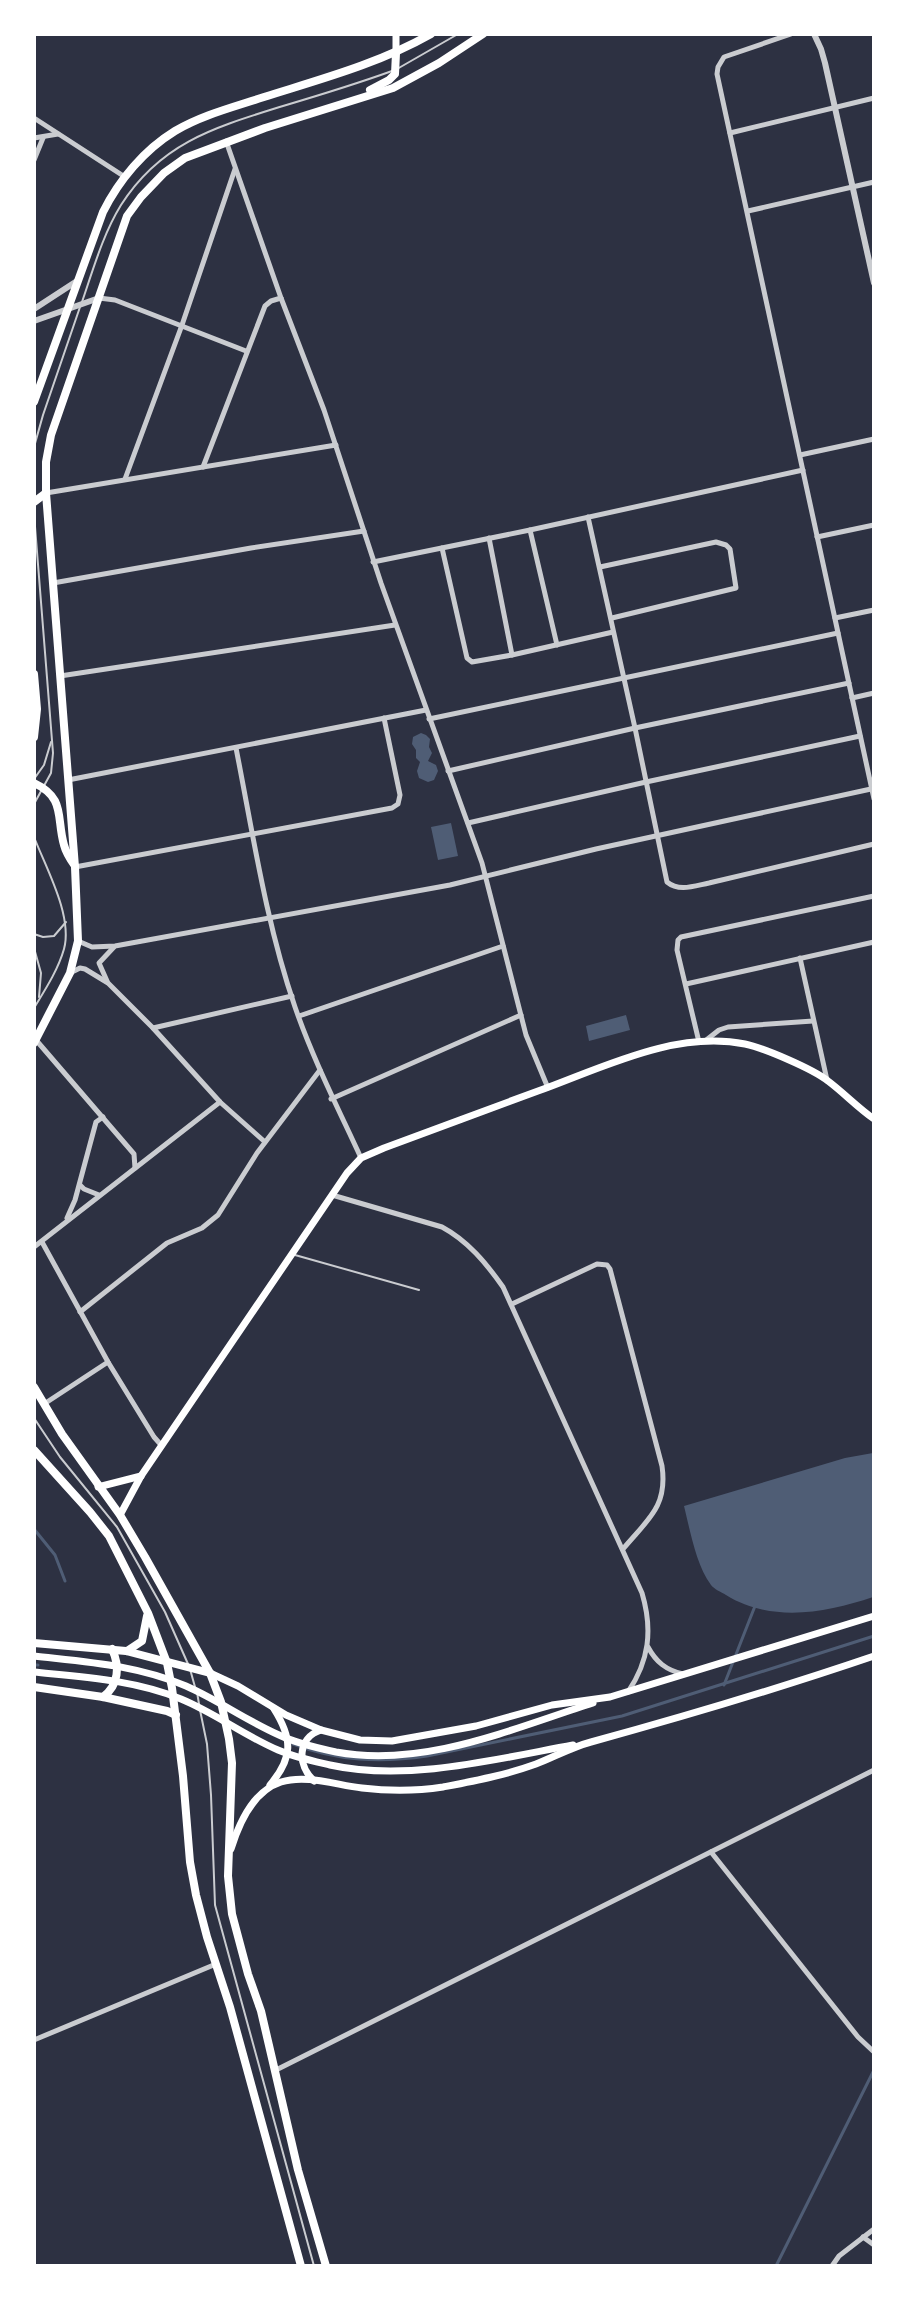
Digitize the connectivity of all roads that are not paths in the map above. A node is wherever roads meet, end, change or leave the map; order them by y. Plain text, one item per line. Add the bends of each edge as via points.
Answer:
1 (396, 34) edge
2 (431, 34) edge
3 (458, 34) edge
4 (483, 34) edge
5 (791, 34) edge
6 (814, 34) edge
7 (396, 53) junction
8 (396, 69) junction
9 (873, 98) edge
10 (355, 100) junction
11 (834, 106) junction
12 (34, 118) edge
13 (730, 132) junction
14 (58, 134) junction
15 (34, 138) edge
16 (43, 138) junction
17 (225, 141) junction
18 (34, 159) edge
19 (235, 169) junction
20 (125, 177) junction
21 (873, 182) edge
22 (853, 188) junction
23 (748, 211) junction
24 (872, 267) edge
25 (77, 281) junction
26 (873, 283) edge
27 (99, 298) junction
28 (281, 298) junction
29 (81, 303) junction
30 (34, 309) edge
31 (67, 309) junction
32 (34, 321) edge
33 (182, 325) junction
34 (246, 351) junction
35 (34, 402) edge
36 (873, 440) edge
37 (336, 445) junction
38 (34, 447) edge
39 (800, 455) junction
40 (203, 467) junction
41 (803, 470) junction
42 (125, 479) junction
43 (46, 493) junction
44 (34, 502) edge
45 (34, 514) edge
46 (588, 517) junction
47 (873, 525) edge
48 (530, 530) junction
49 (364, 531) junction
50 (818, 537) junction
51 (489, 538) junction
52 (442, 548) junction
53 (374, 562) junction
54 (600, 567) junction
55 (53, 583) junction
56 (873, 610) edge
57 (612, 618) junction
58 (835, 618) junction
59 (395, 625) junction
60 (613, 632) junction
61 (838, 633) junction
62 (557, 645) junction
63 (512, 655) junction
64 (34, 674) edge
65 (60, 676) junction
66 (623, 678) junction
67 (849, 683) junction
68 (873, 693) edge
69 (852, 698) junction
70 (426, 710) junction
71 (384, 718) junction
72 (429, 719) junction
73 (635, 728) junction
74 (860, 736) junction
75 (34, 737) edge
76 (52, 739) junction
77 (236, 748) junction
78 (448, 771) junction
79 (68, 780) junction
80 (871, 780) edge
81 (34, 781) edge
82 (645, 782) junction
83 (45, 788) junction
84 (871, 789) junction
85 (873, 799) edge
86 (34, 804) edge
87 (468, 823) junction
88 (253, 833) junction
89 (657, 836) junction
90 (34, 837) edge
91 (873, 844) edge
92 (75, 867) junction
93 (486, 875) junction
94 (873, 896) edge
95 (270, 918) junction
96 (66, 922) junction
97 (34, 934) edge
98 (78, 941) junction
99 (873, 942) edge
100 (115, 946) junction
101 (504, 946) junction
102 (34, 948) edge
103 (800, 958) junction
104 (70, 973) junction
105 (108, 982) junction
106 (686, 984) junction
107 (292, 996) junction
108 (38, 1003) junction
109 (34, 1008) edge
110 (521, 1015) junction
111 (299, 1016) junction
112 (813, 1021) junction
113 (153, 1028) junction
114 (35, 1041) edge
115 (702, 1041) junction
116 (320, 1070) junction
117 (827, 1080) junction
118 (548, 1088) junction
119 (331, 1099) junction
120 (220, 1102) junction
121 (103, 1117) junction
122 (873, 1119) edge
123 (265, 1142) junction
124 (134, 1154) junction
125 (148, 1156) junction
126 (361, 1158) junction
127 (135, 1167) junction
128 (80, 1185) junction
129 (99, 1195) junction
130 (332, 1195) junction
131 (64, 1222) junction
132 (42, 1242) junction
133 (34, 1247) edge
134 (292, 1253) junction
135 (419, 1290) dead end
136 (512, 1304) junction
137 (80, 1312) junction
138 (108, 1362) junction
139 (34, 1387) edge
140 (44, 1404) junction
141 (34, 1418) edge
142 (162, 1446) junction
143 (34, 1450) edge
144 (141, 1476) junction
145 (98, 1487) junction
146 (120, 1515) junction
147 (623, 1549) junction
148 (148, 1613) junction
149 (873, 1616) edge
150 (34, 1642) edge
151 (648, 1647) junction
152 (111, 1650) junction
153 (126, 1651) junction
154 (34, 1656) edge
155 (873, 1656) edge
156 (167, 1663) junction
157 (190, 1669) junction
158 (34, 1672) edge
159 (210, 1674) junction
160 (684, 1674) junction
161 (34, 1687) edge
162 (628, 1692) junction
163 (104, 1697) junction
164 (609, 1697) junction
165 (273, 1707) junction
166 (176, 1715) junction
167 (321, 1730) junction
168 (588, 1742) junction
169 (873, 1770) edge
170 (314, 1781) junction
171 (269, 1787) junction
172 (711, 1852) junction
173 (229, 1857) junction
174 (216, 1964) junction
175 (34, 2040) edge
176 (873, 2052) edge
177 (274, 2071) junction
178 (873, 2229) edge
179 (863, 2237) junction
180 (873, 2245) edge
181 (301, 2265) edge
182 (315, 2265) edge
183 (326, 2265) edge
184 (832, 2265) edge

1 - 7 main road
2 - 7 main road
3 - 8 lane
4 - 10 main road via 415,77
5 - 13 street via 724,57 717,74
6 - 11 street
7 - 8 main road
7 - 20 main road via 202,117 162,141
8 - 10 main road via 392,78
8 - 29 lane via 214,128 173,150 148,170 120,207
9 - 11 street
10 - 17 main road
11 - 13 street
11 - 22 street
12 - 14 street
13 - 23 street
14 - 16 street
14 - 20 street
15 - 16 street
16 - 18 street
17 - 19 street
17 - 27 main road via 185,158 141,197 123,226
19 - 28 street
19 - 33 street
20 - 25 main road via 103,212
21 - 22 street
22 - 23 street
22 - 24 street
23 - 39 street
24 - 26 street
25 - 30 street
25 - 31 main road
27 - 29 street
27 - 33 street via 115,300
27 - 43 main road via 51,435
28 - 34 street via 265,306
28 - 37 street
29 - 31 street
29 - 38 lane
31 - 32 street
31 - 35 main road
33 - 34 street
33 - 42 street
34 - 40 street
36 - 39 street
37 - 40 street
37 - 49 street
39 - 41 street
40 - 42 street
41 - 46 street
41 - 50 street
42 - 43 street
43 - 44 main road
43 - 55 main road
45 - 76 lane
46 - 48 street
46 - 54 street
47 - 50 street
48 - 51 street
48 - 62 street
49 - 53 street
49 - 55 street
50 - 58 street
51 - 52 street
51 - 63 street
52 - 53 street
52 - 63 street via 468,658 476,662
53 - 59 street
54 - 57 street
54 - 57 street via 717,542 730,549 736,588
55 - 65 main road
56 - 58 street
57 - 60 street
58 - 61 street
59 - 65 street
59 - 70 street
60 - 62 street
60 - 66 street
61 - 66 street
61 - 67 street
62 - 63 street
64 - 75 main road via 38,709
65 - 79 main road
66 - 72 street
66 - 73 street
67 - 69 street
67 - 73 street
68 - 69 street
69 - 74 street
70 - 71 street
70 - 72 street
71 - 77 street
71 - 88 street via 400,795 396,806
72 - 78 street
73 - 78 street
73 - 82 street
74 - 80 street
74 - 82 street
76 - 81 lane
76 - 83 lane via 52,766
77 - 79 street
77 - 88 street
78 - 87 street
79 - 92 main road
80 - 84 street
81 - 83 main road
82 - 87 street
82 - 89 street
83 - 86 lane
83 - 92 main road via 56,801 64,844
84 - 85 street
84 - 89 street
87 - 93 street
88 - 92 street
88 - 95 street
89 - 91 street via 667,882 676,888
89 - 93 street
90 - 96 lane
92 - 98 main road
93 - 95 street
93 - 101 street
94 - 106 street via 681,937 677,950
95 - 100 street
95 - 107 street
96 - 97 lane via 54,936
96 - 108 lane via 63,952
98 - 100 street via 92,947
98 - 104 main road
99 - 103 street
100 - 105 street via 99,963
101 - 110 street
101 - 111 street
102 - 108 lane via 41,973
103 - 106 street
103 - 112 street
104 - 105 street via 85,969
104 - 114 main road
105 - 113 street
106 - 115 street
107 - 111 street
107 - 113 street
108 - 109 lane
110 - 118 street
110 - 119 street
111 - 116 street
112 - 115 street via 728,1027
112 - 117 street
113 - 120 street
114 - 121 street
115 - 117 main road via 746,1044
115 - 118 main road via 636,1056
116 - 119 street
116 - 123 street
117 - 122 main road
118 - 126 main road
119 - 126 street
120 - 123 street
120 - 125 street
121 - 124 street
121 - 128 street via 96,1122
123 - 137 street via 219,1215 167,1243
124 - 125 street
124 - 127 street
125 - 127 street
126 - 130 main road
127 - 129 street
128 - 129 street
128 - 131 street
129 - 131 street
130 - 134 main road
130 - 136 street via 426,1221 457,1235 490,1269
131 - 132 street
132 - 133 street
132 - 137 street
134 - 135 lane
134 - 142 main road
136 - 147 street
136 - 147 street via 597,1264 610,1269 664,1480 660,1502
137 - 138 street
138 - 140 street
138 - 142 street
139 - 140 main road
140 - 145 main road
141 - 157 lane via 117,1527 165,1612
142 - 144 main road
143 - 148 main road via 109,1536
144 - 145 main road
144 - 146 main road
145 - 146 main road
146 - 159 main road
147 - 151 street via 645,1602
148 - 153 main road via 142,1641
148 - 156 main road
149 - 160 main road
150 - 152 main road
151 - 160 street via 666,1668
151 - 162 street
152 - 153 main road
152 - 163 main road via 117,1674 113,1688
153 - 156 main road
154 - 164 main road via 104,1663 159,1677 198,1692 281,1737 336,1752 368,1755 415,1754 476,1740
155 - 168 main road via 743,1700
156 - 157 main road
156 - 166 main road
157 - 159 main road
157 - 182 lane via 208,1761 215,1905
158 - 168 main road via 109,1680 171,1695 279,1750 333,1766 427,1769
159 - 165 main road
159 - 173 main road via 221,1702 232,1763
160 - 162 main road
161 - 163 main road
162 - 164 main road
163 - 166 main road
164 - 167 main road via 552,1705 410,1739 360,1740
165 - 167 main road
165 - 171 main road via 286,1733 288,1752
166 - 174 main road via 190,1862
167 - 170 main road via 303,1746 305,1770
168 - 170 main road via 526,1767 439,1788 384,1790
169 - 172 street
170 - 171 main road via 290,1780
171 - 173 main road via 249,1809
172 - 176 street
172 - 177 street
173 - 177 main road via 232,1914
174 - 175 street
174 - 181 main road
177 - 183 main road
178 - 179 street
179 - 180 street
179 - 184 street

